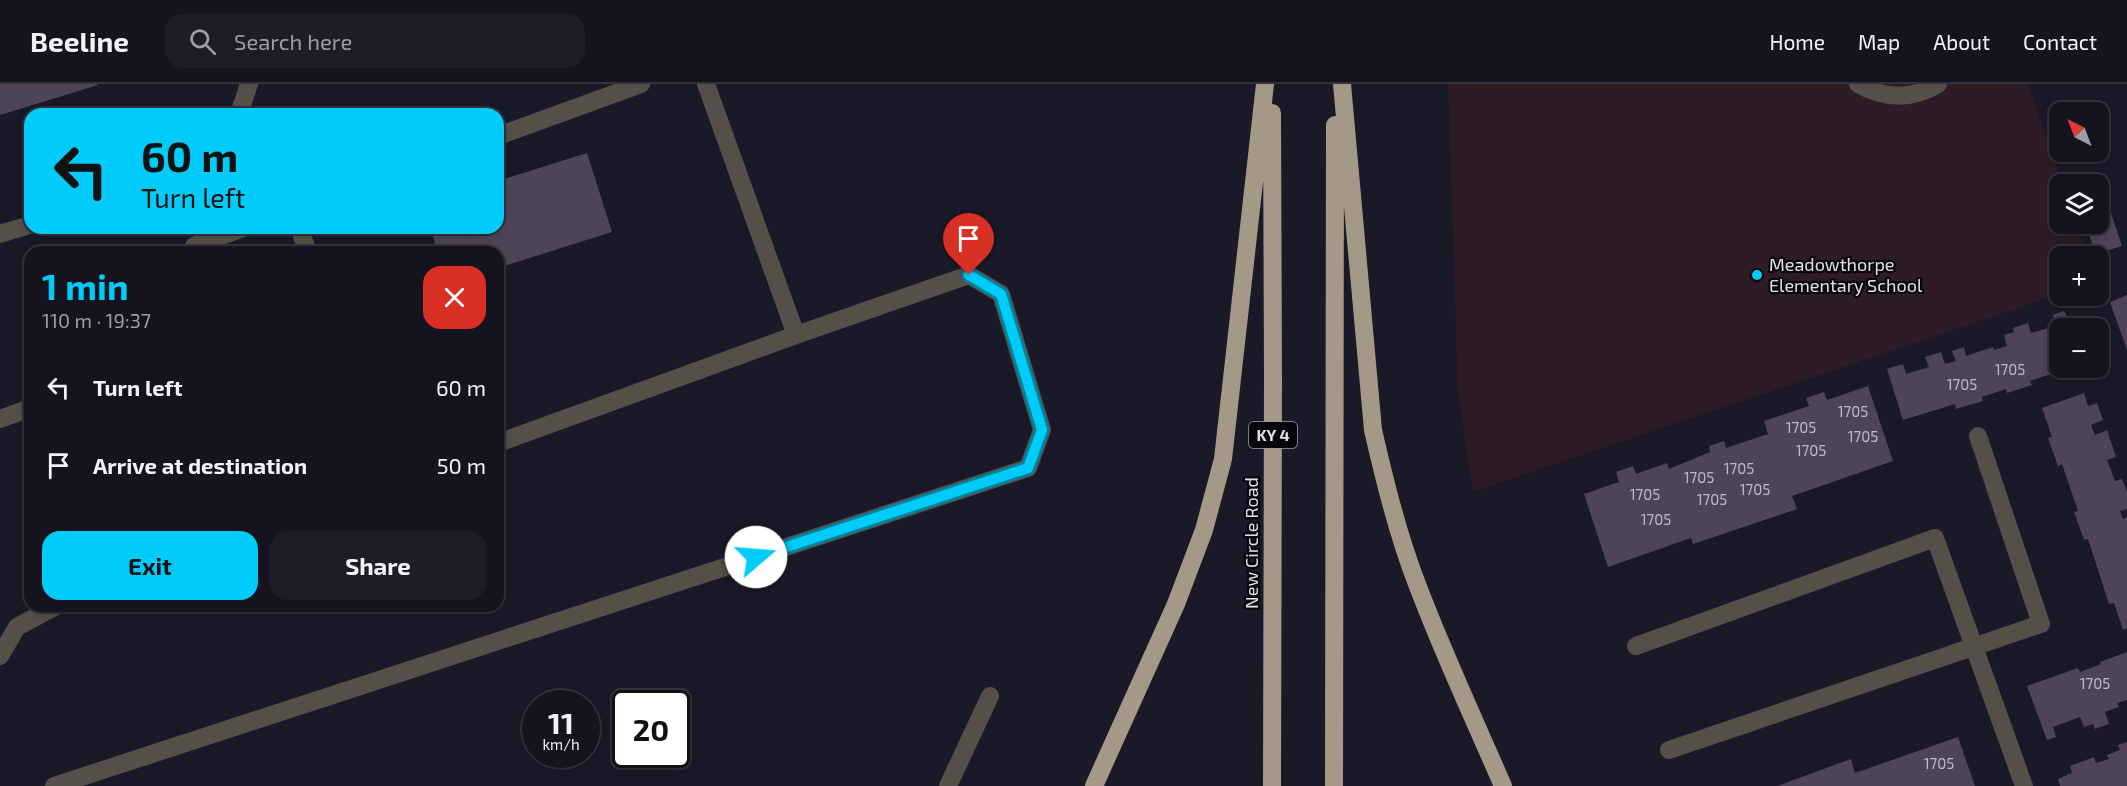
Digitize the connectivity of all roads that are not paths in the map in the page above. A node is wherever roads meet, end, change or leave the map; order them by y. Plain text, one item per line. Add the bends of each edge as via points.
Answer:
1 (249, 84) edge
2 (641, 84) edge
3 (706, 84) edge
4 (1265, 84) edge
5 (1271, 84) edge
6 (1335, 84) edge
7 (1342, 84) edge
8 (1858, 84) edge
9 (1938, 84) edge
10 (241, 108) edge
11 (504, 134) edge
12 (24, 227) edge
13 (0, 234) edge
14 (229, 234) edge
15 (200, 246) edge
16 (796, 334) junction
17 (24, 410) edge
18 (0, 419) edge
19 (1978, 436) dead end
20 (504, 441) edge
21 (45, 612) edge
22 (1636, 646) dead end
23 (1974, 647) junction
24 (0, 656) edge
25 (990, 696) dead end
26 (1669, 750) dead end
27 (54, 786) edge
28 (948, 786) edge
29 (1094, 786) edge
30 (1272, 786) edge
31 (1335, 786) edge
32 (1503, 786) edge
33 (2024, 786) edge

1 - 10 lane
2 - 11 lane
3 - 16 lane
4 - 29 highway via 1223,459 1204,530 1180,593
5 - 30 highway, New Circle Road / KY 4
6 - 31 highway
7 - 32 highway via 1376,441 1383,474 1416,582
8 - 9 lane via 1880,94 1903,97
12 - 13 lane
14 - 15 lane
16 - 20 lane
16 - 27 lane via 969,275 1001,294 1042,430 1028,468
17 - 18 lane
19 - 23 lane via 2041,624
21 - 24 lane via 17,627
22 - 23 lane via 1935,538
23 - 26 lane
23 - 33 lane
25 - 28 lane

